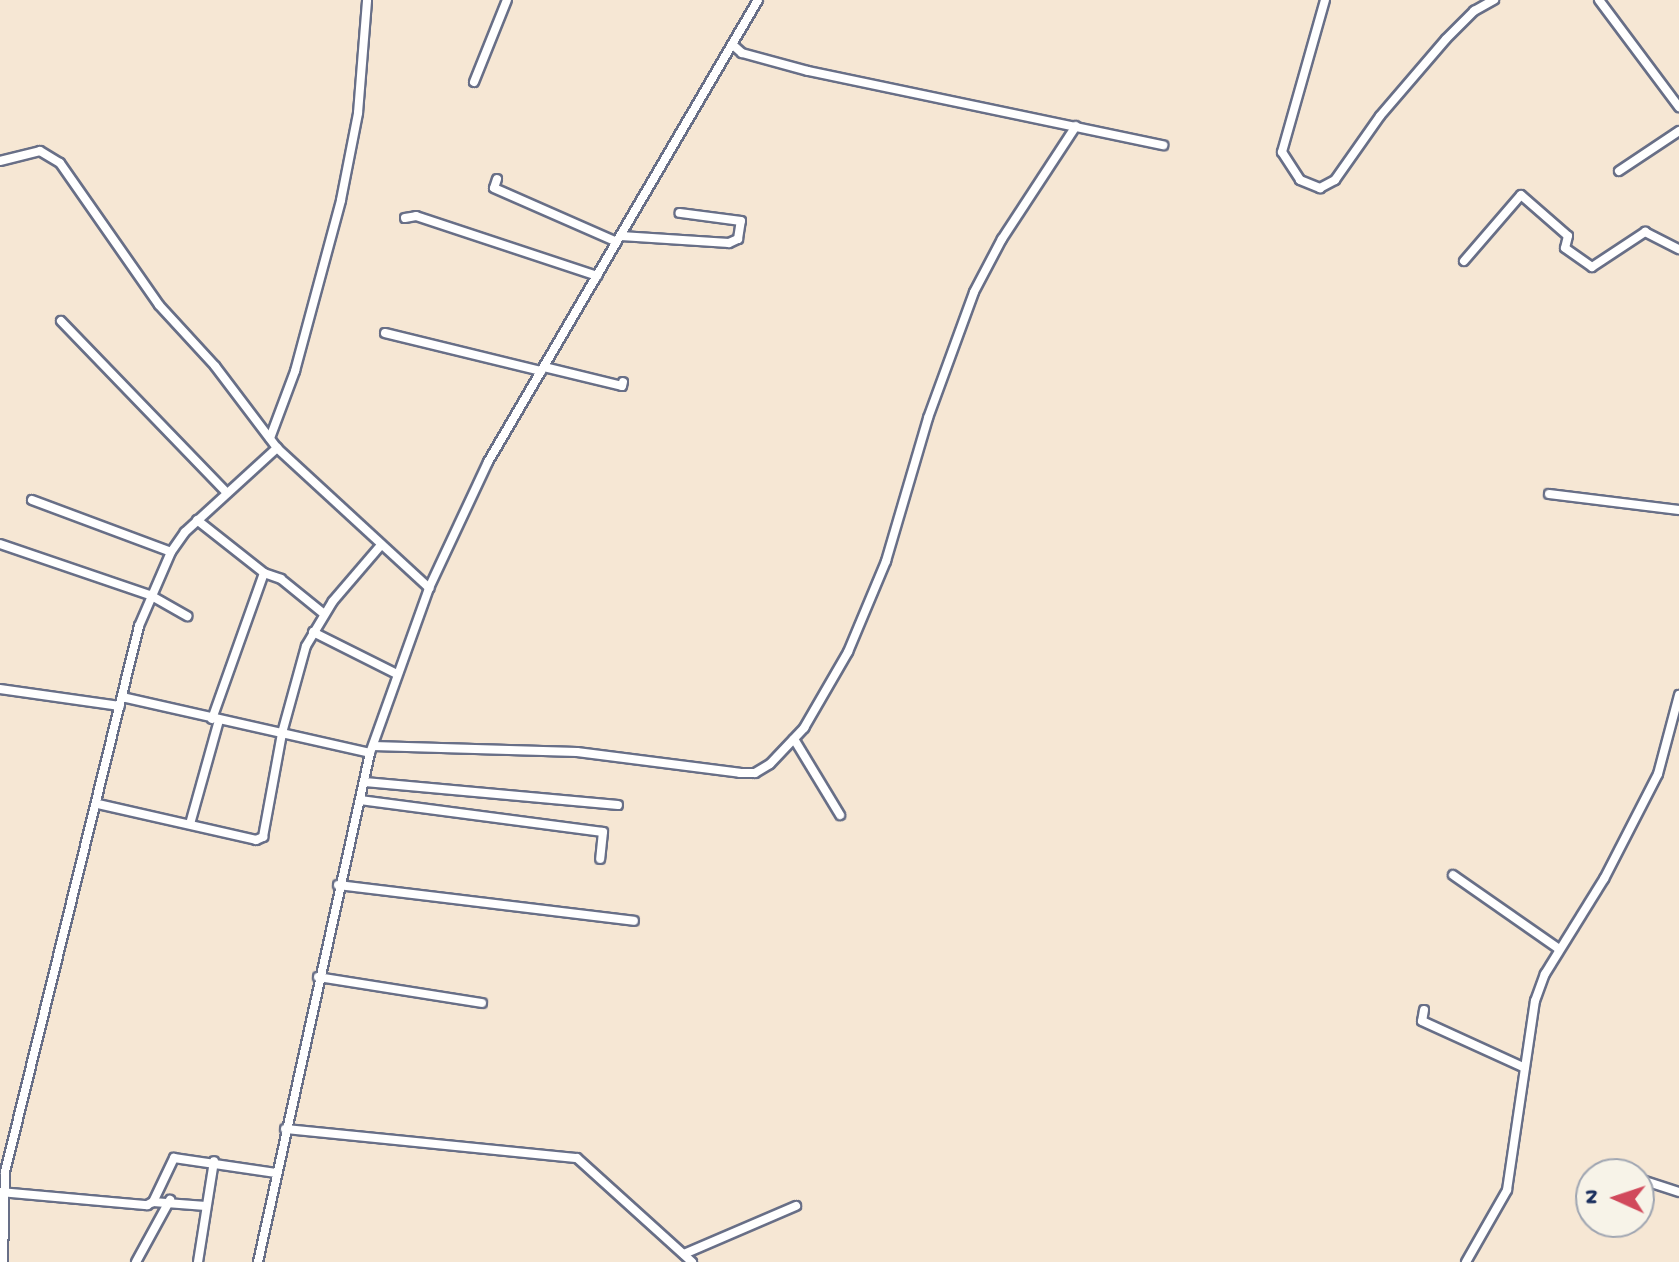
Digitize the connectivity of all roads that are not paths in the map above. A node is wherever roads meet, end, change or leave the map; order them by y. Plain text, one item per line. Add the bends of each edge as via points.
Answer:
1 (367, 0) edge
2 (507, 0) edge
3 (758, 0) edge
4 (1325, 0) edge
5 (1494, 0) edge
6 (1599, 0) edge
7 (733, 45) junction
8 (474, 82) dead end
9 (1679, 107) edge
10 (1076, 126) junction
11 (1679, 131) edge
12 (1163, 145) dead end
13 (0, 161) edge
14 (1619, 171) dead end
15 (497, 179) dead end
16 (680, 213) dead end
17 (405, 218) dead end
18 (619, 239) junction
19 (1679, 249) edge
20 (1464, 261) dead end
21 (597, 276) junction
22 (61, 321) dead end
23 (385, 333) dead end
24 (542, 369) junction
25 (623, 382) dead end
26 (270, 438) junction
27 (277, 448) junction
28 (227, 493) junction
29 (1549, 494) dead end
30 (32, 500) dead end
31 (1679, 510) edge
32 (197, 520) junction
33 (0, 544) edge
34 (381, 545) junction
35 (171, 552) junction
36 (264, 573) junction
37 (429, 588) junction
38 (150, 595) junction
39 (324, 614) junction
40 (187, 616) dead end
41 (313, 632) junction
42 (397, 674) junction
43 (0, 689) edge
44 (1679, 695) edge
45 (121, 702) junction
46 (216, 720) junction
47 (282, 733) junction
48 (794, 739) junction
49 (371, 750) junction
50 (365, 782) junction
51 (360, 800) junction
52 (98, 804) junction
53 (618, 805) dead end
54 (840, 815) dead end
55 (190, 824) junction
56 (600, 859) dead end
57 (1453, 875) dead end
58 (338, 885) junction
59 (634, 921) dead end
60 (1559, 949) junction
61 (318, 977) junction
62 (482, 1003) dead end
63 (1424, 1010) dead end
64 (1525, 1068) junction
65 (285, 1129) junction
66 (0, 1150) edge
67 (11, 1151) junction
68 (214, 1161) junction
69 (276, 1173) junction
70 (1655, 1184) edge
71 (0, 1192) edge
72 (1679, 1192) edge
73 (170, 1200) junction
74 (153, 1202) junction
75 (206, 1206) junction
76 (796, 1206) dead end
77 (684, 1254) junction
78 (3, 1262) edge
79 (136, 1262) edge
80 (198, 1262) edge
81 (258, 1262) edge
82 (692, 1262) edge
83 (1466, 1262) edge

1 - 26 street via 358,113 341,200 295,371
2 - 8 street
3 - 7 street
4 - 5 street via 1282,152 1300,180 1320,188 1335,180 1380,116 1453,31
6 - 9 street
7 - 10 street via 742,53 808,71
7 - 18 street
10 - 12 street
10 - 48 street via 974,292 928,418 872,601 826,694
11 - 14 street
13 - 26 street via 40,151 60,163 150,293
15 - 18 street via 494,188
16 - 18 street via 741,221 738,239
17 - 21 street via 416,216
18 - 21 street
19 - 20 street via 1645,232 1592,267 1565,248 1568,236 1521,195
21 - 24 street
22 - 28 street
23 - 24 street
24 - 25 street via 622,386
24 - 37 street via 466,501
26 - 27 street
27 - 28 street
27 - 34 street
28 - 32 street
29 - 31 street
30 - 35 street
32 - 35 street
32 - 36 street
33 - 38 street
34 - 37 street
34 - 39 street
35 - 38 street
36 - 39 street
36 - 46 street
37 - 42 street
38 - 40 street
38 - 45 street
39 - 41 street
41 - 42 street
41 - 47 street
42 - 49 street
43 - 45 street
44 - 60 street via 1658,774 1604,879
45 - 46 street
45 - 52 street
46 - 47 street
46 - 55 street
47 - 49 street
47 - 55 street via 263,837 256,840
48 - 49 street via 755,773 577,752
48 - 54 street
49 - 50 street
50 - 51 street
50 - 53 street
51 - 56 street via 603,832
51 - 58 street
52 - 55 street
52 - 67 street
57 - 60 street
58 - 59 street
58 - 61 street
60 - 64 street via 1535,1001
61 - 62 street
61 - 65 street
63 - 64 street via 1422,1021
64 - 83 street via 1507,1190
65 - 69 street
65 - 77 street via 577,1158
66 - 67 street
67 - 71 street
68 - 69 street
68 - 74 street via 174,1158
68 - 75 street
69 - 81 street
70 - 72 street
71 - 74 street via 135,1205
71 - 78 street
73 - 74 street
73 - 75 street
73 - 79 street
75 - 80 street
76 - 77 street
77 - 82 street

